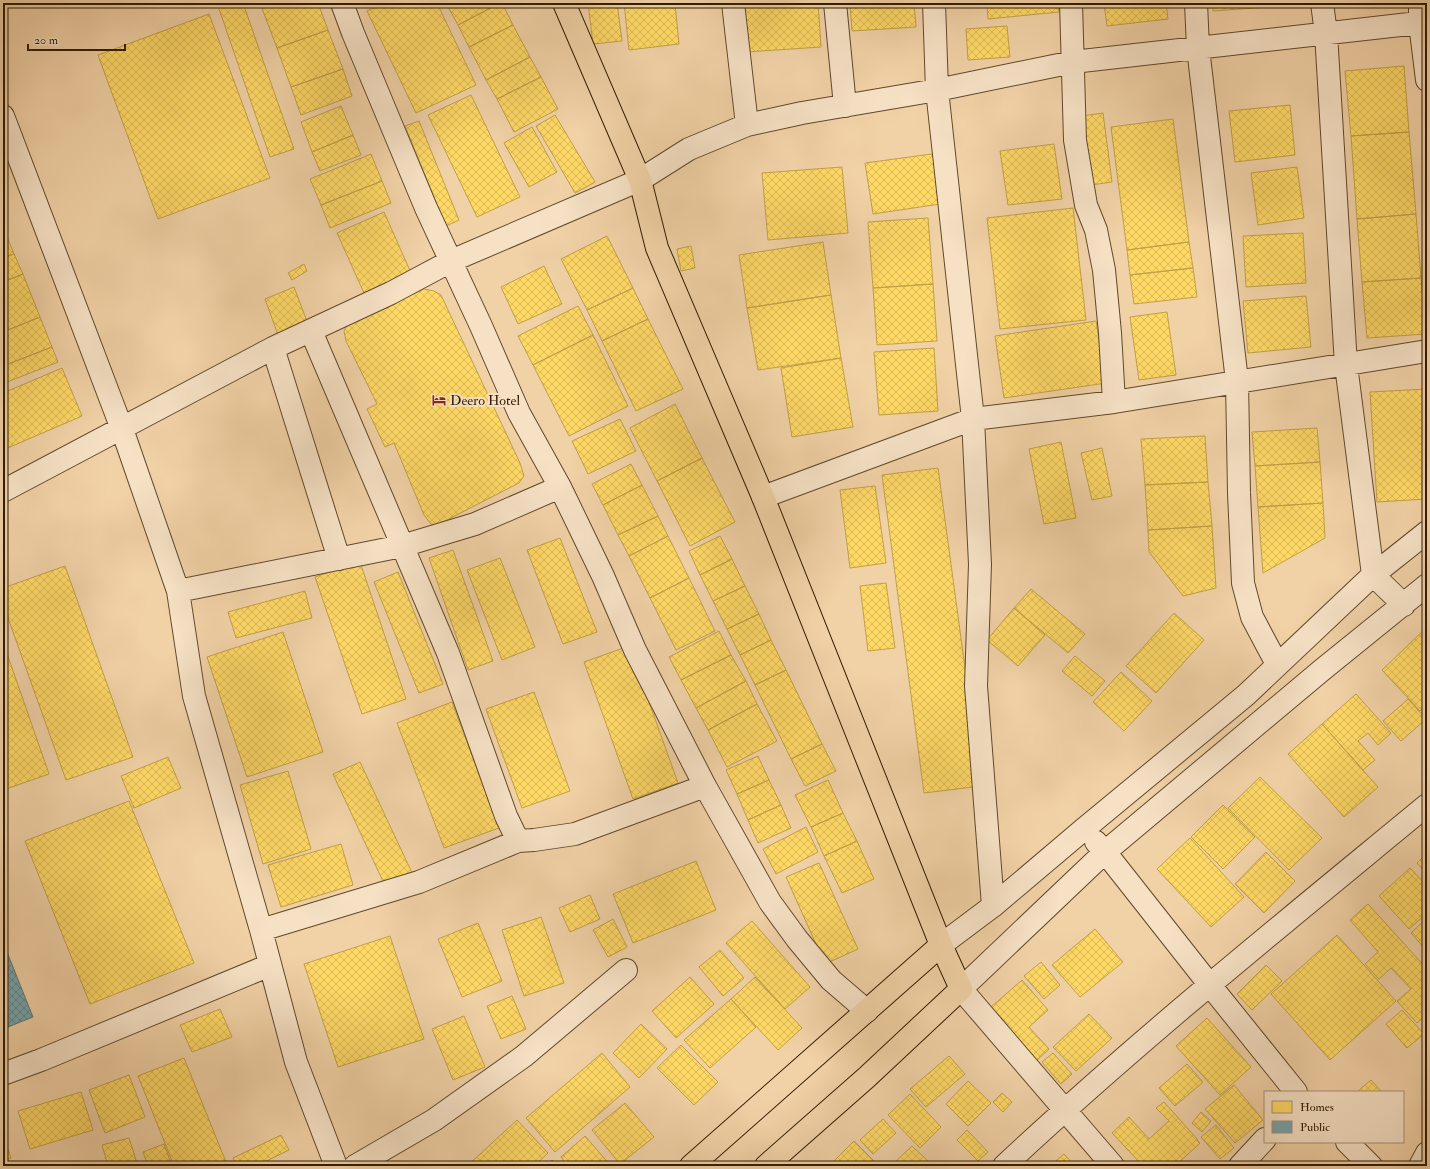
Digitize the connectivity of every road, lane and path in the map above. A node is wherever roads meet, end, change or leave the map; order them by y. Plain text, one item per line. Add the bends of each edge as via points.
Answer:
1 (342, 3) edge
2 (564, 3) edge
3 (732, 3) edge
4 (835, 3) edge
5 (934, 3) edge
6 (1071, 3) edge
7 (1196, 3) edge
8 (1322, 3) edge
9 (1422, 16) edge
10 (1326, 33) junction
11 (1198, 48) junction
12 (1073, 62) junction
13 (1427, 80) edge
14 (937, 90) junction
15 (845, 106) junction
16 (3, 116) edge
17 (746, 125) junction
18 (640, 180) junction
19 (450, 261) junction
20 (311, 331) junction
21 (273, 348) junction
22 (1427, 351) edge
23 (1346, 365) junction
24 (1237, 381) junction
25 (1114, 402) junction
26 (973, 419) junction
27 (122, 429) junction
28 (560, 487) junction
29 (3, 491) edge
30 (763, 497) junction
31 (1427, 532) edge
32 (402, 546) junction
33 (339, 559) junction
34 (1373, 575) junction
35 (1427, 585) edge
36 (178, 591) junction
37 (1404, 605) junction
38 (1277, 664) junction
39 (1246, 695) junction
40 (1266, 718) junction
41 (706, 786) junction
42 (1427, 805) edge
43 (1084, 829) junction
44 (518, 841) junction
45 (1105, 852) junction
46 (993, 906) junction
47 (261, 930) junction
48 (940, 945) junction
49 (270, 965) junction
50 (626, 970) dead end
51 (1209, 984) junction
52 (960, 989) junction
53 (867, 1011) junction
54 (3, 1074) edge
55 (1295, 1091) edge
56 (1064, 1110) junction
57 (1264, 1141) edge
58 (1347, 1143) edge
59 (1427, 1153) edge
60 (336, 1166) edge
61 (355, 1166) edge
62 (691, 1166) edge
63 (766, 1166) edge
64 (1004, 1166) edge
65 (1113, 1166) edge
66 (1240, 1166) edge
67 (1371, 1166) edge
68 (1420, 1166) edge

1 - 19 street via 422,201
2 - 18 main road
3 - 17 street
4 - 15 street
5 - 14 street
6 - 12 street
7 - 11 street
8 - 10 street
9 - 10 street
9 - 13 street
10 - 11 street
10 - 23 street
11 - 12 street
11 - 24 street
12 - 14 street
12 - 25 street via 1075,140 1086,205 1096,230 1104,270
14 - 15 street
14 - 26 street
15 - 17 street
16 - 27 street
17 - 18 street via 689,149
18 - 19 street
18 - 30 main road via 657,248
19 - 20 street
19 - 28 street via 519,413
20 - 21 street
20 - 32 street
21 - 27 street
21 - 33 street
22 - 23 street
23 - 24 street
23 - 34 street
24 - 25 street
24 - 38 street via 1243,583 1252,617
25 - 26 street
26 - 30 street
26 - 46 street via 980,564 976,686
27 - 29 street
27 - 36 street
28 - 32 street via 475,524
28 - 41 street via 635,650
30 - 48 main road
31 - 34 street
32 - 33 street
32 - 44 street via 448,653 506,816
33 - 36 street
34 - 37 street
34 - 38 street
35 - 37 street
36 - 47 street via 194,696
37 - 40 street
38 - 39 street
39 - 40 street
39 - 43 street
40 - 45 street
41 - 44 street via 575,834
41 - 53 street via 770,902 796,939 831,980
42 - 51 street
43 - 45 street
43 - 46 street
44 - 47 street via 419,882
45 - 51 street
45 - 52 street
46 - 48 street
47 - 49 street
48 - 52 main road
48 - 53 main road
49 - 54 street
49 - 60 street via 296,1062
50 - 61 street via 524,1056 434,1120
51 - 55 street
51 - 56 street
52 - 56 street
52 - 63 main road
53 - 62 main road
56 - 64 street
56 - 65 street
57 - 66 street
58 - 67 street
59 - 68 street

